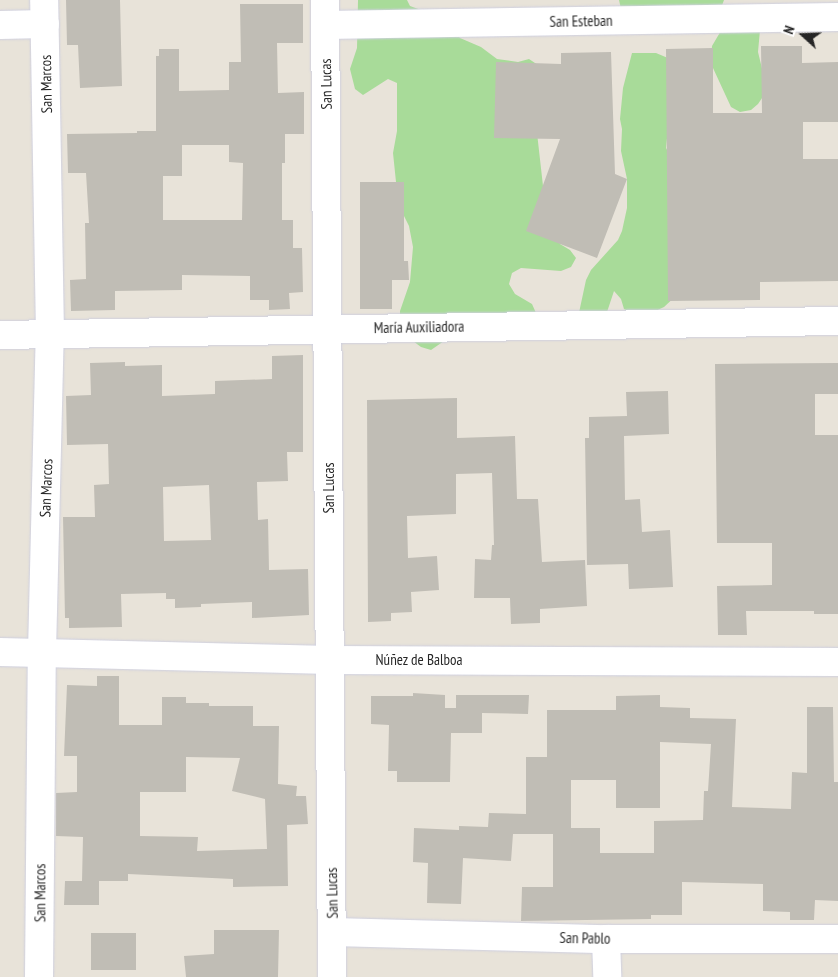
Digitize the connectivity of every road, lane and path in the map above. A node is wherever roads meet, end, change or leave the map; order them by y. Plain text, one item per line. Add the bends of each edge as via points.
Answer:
1 (44, 12) edge
2 (325, 12) edge
3 (838, 17) edge
4 (0, 25) edge
5 (838, 321) edge
6 (329, 328) junction
7 (50, 334) junction
8 (0, 335) edge
9 (0, 652) edge
10 (42, 652) junction
11 (330, 660) junction
12 (838, 662) edge
13 (333, 932) junction
14 (606, 939) junction
15 (838, 939) edge
16 (39, 977) edge
17 (332, 977) edge
18 (607, 977) edge

1 - 4 street
1 - 7 street, San Marcos
2 - 3 street, San Esteban
2 - 6 street, San Lucas
5 - 6 street, María Auxiliadora
6 - 7 street, María Auxiliadora
6 - 11 street, San Lucas
7 - 8 street, María Auxiliadora
7 - 10 street, San Marcos
9 - 10 street, Núñez de Balboa
10 - 11 street, Núñez de Balboa
10 - 16 street, San Marcos
11 - 12 street, Núñez de Balboa
11 - 13 street, San Lucas
13 - 14 street, San Pablo
13 - 17 street, San Lucas
14 - 15 street, San Pablo
14 - 18 street

